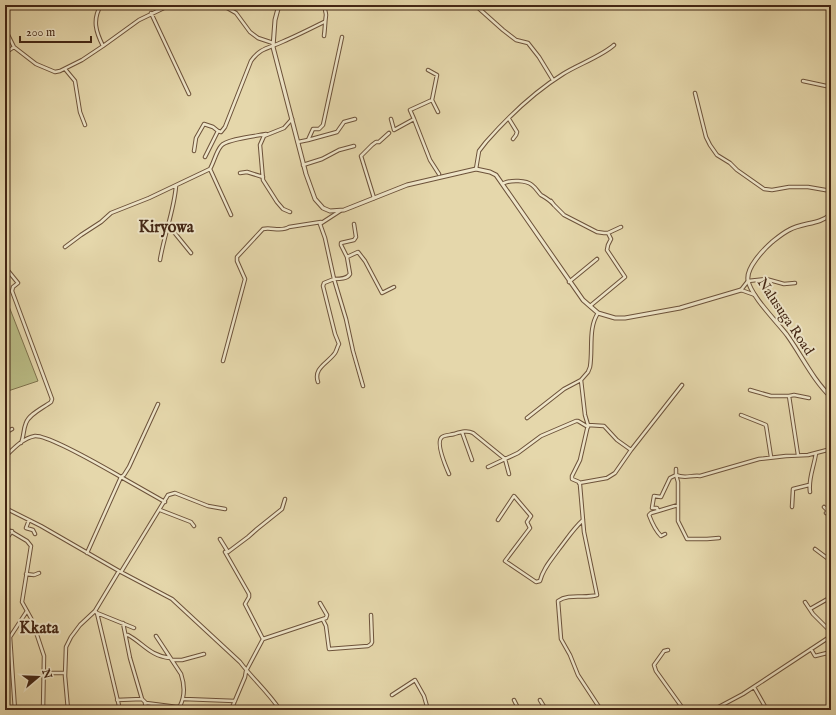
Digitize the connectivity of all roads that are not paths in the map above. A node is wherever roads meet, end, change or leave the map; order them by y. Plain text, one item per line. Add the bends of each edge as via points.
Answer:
1 (101, 5) edge
2 (170, 5) edge
3 (222, 5) edge
4 (279, 5) edge
5 (325, 5) edge
6 (476, 5) edge
7 (151, 13) junction
8 (324, 22) junction
9 (5, 29) edge
10 (324, 36) dead end
11 (342, 37) dead end
12 (273, 44) junction
13 (614, 45) dead end
14 (104, 46) junction
15 (14, 47) junction
16 (5, 53) edge
17 (65, 69) junction
18 (428, 70) dead end
19 (553, 80) junction
20 (803, 81) dead end
21 (831, 87) edge
22 (695, 93) dead end
23 (189, 94) dead end
24 (293, 119) junction
25 (355, 119) dead end
26 (391, 119) dead end
27 (414, 119) dead end
28 (509, 119) dead end
29 (85, 125) dead end
30 (218, 131) junction
31 (389, 133) dead end
32 (266, 134) junction
33 (513, 139) dead end
34 (308, 140) junction
35 (298, 142) junction
36 (354, 146) dead end
37 (194, 151) dead end
38 (205, 157) dead end
39 (303, 165) junction
40 (210, 169) junction
41 (476, 169) junction
42 (240, 173) dead end
43 (440, 174) dead end
44 (263, 177) junction
45 (504, 183) dead end
46 (176, 185) junction
47 (831, 191) edge
48 (374, 198) junction
49 (340, 210) junction
50 (290, 212) dead end
51 (831, 214) edge
52 (231, 215) dead end
53 (321, 222) junction
54 (354, 224) dead end
55 (168, 226) junction
56 (621, 227) dead end
57 (608, 233) junction
58 (65, 247) dead end
59 (191, 253) dead end
60 (347, 257) junction
61 (597, 259) dead end
62 (160, 260) dead end
63 (5, 267) edge
64 (334, 279) junction
65 (748, 280) junction
66 (569, 282) junction
67 (795, 283) dead end
68 (394, 287) dead end
69 (740, 290) junction
70 (756, 296) junction
71 (590, 306) junction
72 (598, 313) junction
73 (223, 361) dead end
74 (581, 380) junction
75 (318, 382) dead end
76 (363, 386) dead end
77 (682, 386) dead end
78 (750, 390) dead end
79 (789, 396) junction
80 (831, 397) edge
81 (809, 398) dead end
82 (158, 404) dead end
83 (741, 415) dead end
84 (527, 418) dead end
85 (588, 426) junction
86 (12, 429) dead end
87 (462, 432) junction
88 (5, 433) edge
89 (20, 443) junction
90 (831, 449) edge
91 (631, 450) junction
92 (816, 453) junction
93 (798, 455) junction
94 (5, 457) edge
95 (771, 457) junction
96 (504, 459) junction
97 (472, 460) dead end
98 (488, 467) dead end
99 (676, 469) dead end
100 (449, 474) dead end
101 (509, 474) dead end
102 (676, 475) junction
103 (121, 478) junction
104 (579, 483) junction
105 (809, 485) junction
106 (810, 492) dead end
107 (285, 499) dead end
108 (165, 502) junction
109 (678, 505) junction
110 (792, 507) dead end
111 (824, 507) dead end
112 (5, 508) edge
113 (225, 509) dead end
114 (160, 510) junction
115 (658, 511) junction
116 (831, 516) edge
117 (29, 520) junction
118 (498, 520) dead end
119 (583, 520) junction
120 (194, 526) dead end
121 (5, 528) edge
122 (12, 531) junction
123 (35, 534) dead end
124 (665, 534) dead end
125 (719, 538) dead end
126 (220, 539) dead end
127 (5, 542) edge
128 (815, 549) dead end
129 (228, 552) junction
130 (87, 553) junction
131 (831, 561) edge
132 (120, 572) junction
133 (39, 573) dead end
134 (26, 574) junction
135 (831, 597) edge
136 (805, 602) dead end
137 (320, 603) dead end
138 (810, 609) junction
139 (27, 610) junction
140 (96, 612) junction
141 (371, 615) dead end
142 (323, 620) junction
143 (123, 623) junction
144 (134, 628) dead end
145 (831, 632) edge
146 (126, 635) junction
147 (156, 636) dead end
148 (831, 636) edge
149 (10, 637) junction
150 (5, 639) edge
151 (263, 639) junction
152 (811, 649) junction
153 (668, 650) dead end
154 (831, 652) edge
155 (204, 654) dead end
156 (170, 659) junction
157 (246, 671) junction
158 (44, 673) junction
159 (65, 673) junction
160 (754, 687) junction
161 (392, 695) dead end
162 (142, 699) junction
163 (184, 699) junction
164 (117, 700) junction
165 (514, 700) dead end
166 (540, 700) dead end
167 (235, 701) junction
168 (145, 702) junction
169 (722, 705) junction
170 (180, 708) edge
171 (15, 710) edge
172 (43, 710) edge
173 (68, 710) edge
174 (120, 710) edge
175 (146, 710) edge
176 (231, 710) edge
177 (280, 710) edge
178 (428, 710) edge
179 (519, 710) edge
180 (546, 710) edge
181 (601, 710) edge
182 (684, 710) edge
183 (713, 710) edge
184 (723, 710) edge
185 (766, 710) edge

1 - 14 street via 95,22
2 - 7 street
3 - 12 street via 236,13 250,32
4 - 12 street
5 - 8 street
6 - 19 street via 516,40 528,43
7 - 14 street
7 - 23 street
8 - 10 street
8 - 12 street
9 - 15 street
11 - 34 street via 323,125 313,129
12 - 24 street
12 - 30 street via 257,53 251,60 225,127 221,132
13 - 19 street
14 - 17 street
15 - 16 street
15 - 17 street via 36,64 55,72
17 - 29 street via 77,85 80,112
18 - 27 street via 437,75 432,100 410,110
19 - 41 street via 486,142 479,151
20 - 21 street
22 - 47 street via 710,145 717,155 737,170 764,189 790,187
24 - 32 street via 284,128
24 - 35 street
25 - 34 street via 344,122 337,132
26 - 43 street via 394,130 414,119 430,160
28 - 33 street via 517,132
30 - 37 street via 204,124 196,138
30 - 38 street
31 - 48 street via 361,156
32 - 40 street via 223,144
32 - 44 street via 260,143
34 - 35 street
35 - 39 street
36 - 39 street
39 - 49 street via 319,205 330,211
40 - 46 street
40 - 52 street
41 - 48 street via 420,182
41 - 66 street via 496,175
42 - 44 street via 247,172
44 - 50 street via 277,202
45 - 57 street via 517,181 531,184 564,215 597,232
46 - 55 street
46 - 58 street via 111,213
48 - 49 street
49 - 53 street
51 - 65 street, Nalusuga Road via 822,220 789,230 771,243 755,261
53 - 64 street
53 - 73 street via 286,229 263,229 237,258 245,278
54 - 60 street via 356,237 341,245
55 - 59 street
55 - 62 street
56 - 57 street
57 - 71 street via 611,239 607,250 625,277
60 - 64 street via 349,275
60 - 68 street via 358,252 382,293
61 - 66 street
63 - 89 street via 18,283 12,291 52,399 28,419
64 - 75 street via 323,286 339,344 320,368 316,377
64 - 76 street
65 - 67 street via 766,279 784,284
65 - 69 street
65 - 70 street, Nalusuga Road
66 - 71 street
69 - 70 street
69 - 72 street via 680,308 625,318
70 - 80 street, Nalusuga Road
71 - 72 street
72 - 74 street via 594,319 590,367
74 - 84 street via 564,389
74 - 85 street
77 - 91 street
78 - 79 street via 771,396
79 - 81 street via 794,394
79 - 93 street
82 - 103 street via 129,467
83 - 95 street via 766,425
85 - 91 street via 604,426
85 - 96 street via 576,421 541,436 518,453
85 - 104 street via 580,460 572,476 572,479
86 - 88 street
87 - 96 street via 473,433
87 - 97 street
87 - 100 street via 444,436 440,441 440,449
89 - 94 street
89 - 103 street via 31,437 40,437
90 - 92 street
91 - 104 street via 622,465 611,476
92 - 93 street
92 - 105 street
93 - 95 street
95 - 102 street via 700,476 684,478
96 - 98 street
96 - 101 street
99 - 102 street
102 - 109 street
102 - 115 street via 670,478 661,497 654,496 652,508 657,508
103 - 108 street
103 - 130 street
104 - 119 street
105 - 106 street
105 - 110 street via 793,489
107 - 129 street via 282,508
108 - 113 street via 168,495 175,493 208,506
108 - 114 street
109 - 115 street
109 - 125 street via 678,521 687,539
111 - 116 street via 828,512 826,514
112 - 117 street
114 - 120 street via 191,522
114 - 132 street
115 - 124 street via 649,515 651,522 661,536
117 - 123 street via 26,528 33,530
117 - 130 street
118 - 119 street via 514,496 531,516 527,522 530,528 505,561 536,582 540,581 547,565
119 - 181 street via 597,595 563,597 558,601 561,639 578,675
121 - 122 street
122 - 127 street
122 - 134 street via 30,544
126 - 129 street
128 - 131 street
129 - 151 street via 225,552 249,594 244,604
130 - 132 street
132 - 140 street
132 - 157 street via 174,600 240,662
133 - 134 street
134 - 139 street via 22,602
135 - 138 street
136 - 138 street
137 - 142 street via 327,616
138 - 145 street
139 - 149 street
139 - 158 street via 44,656
140 - 143 street
140 - 159 street via 80,625 68,642
140 - 164 street
141 - 142 street via 372,642 368,646 329,649
142 - 151 street
143 - 144 street
143 - 146 street
146 - 156 street via 134,638 148,651
146 - 162 street
147 - 156 street
148 - 152 street
149 - 150 street
149 - 171 street
151 - 157 street
152 - 154 street via 815,656
152 - 160 street
153 - 182 street via 664,651 654,664 656,671
155 - 156 street via 182,660
156 - 163 street via 183,680
157 - 167 street
157 - 177 street
158 - 159 street
158 - 172 street
159 - 173 street
160 - 169 street
160 - 185 street
161 - 178 street via 416,680
162 - 164 street
162 - 168 street
163 - 167 street
163 - 170 street
164 - 174 street
165 - 179 street
166 - 180 street
167 - 176 street
168 - 170 street
168 - 175 street
169 - 183 street
169 - 184 street

